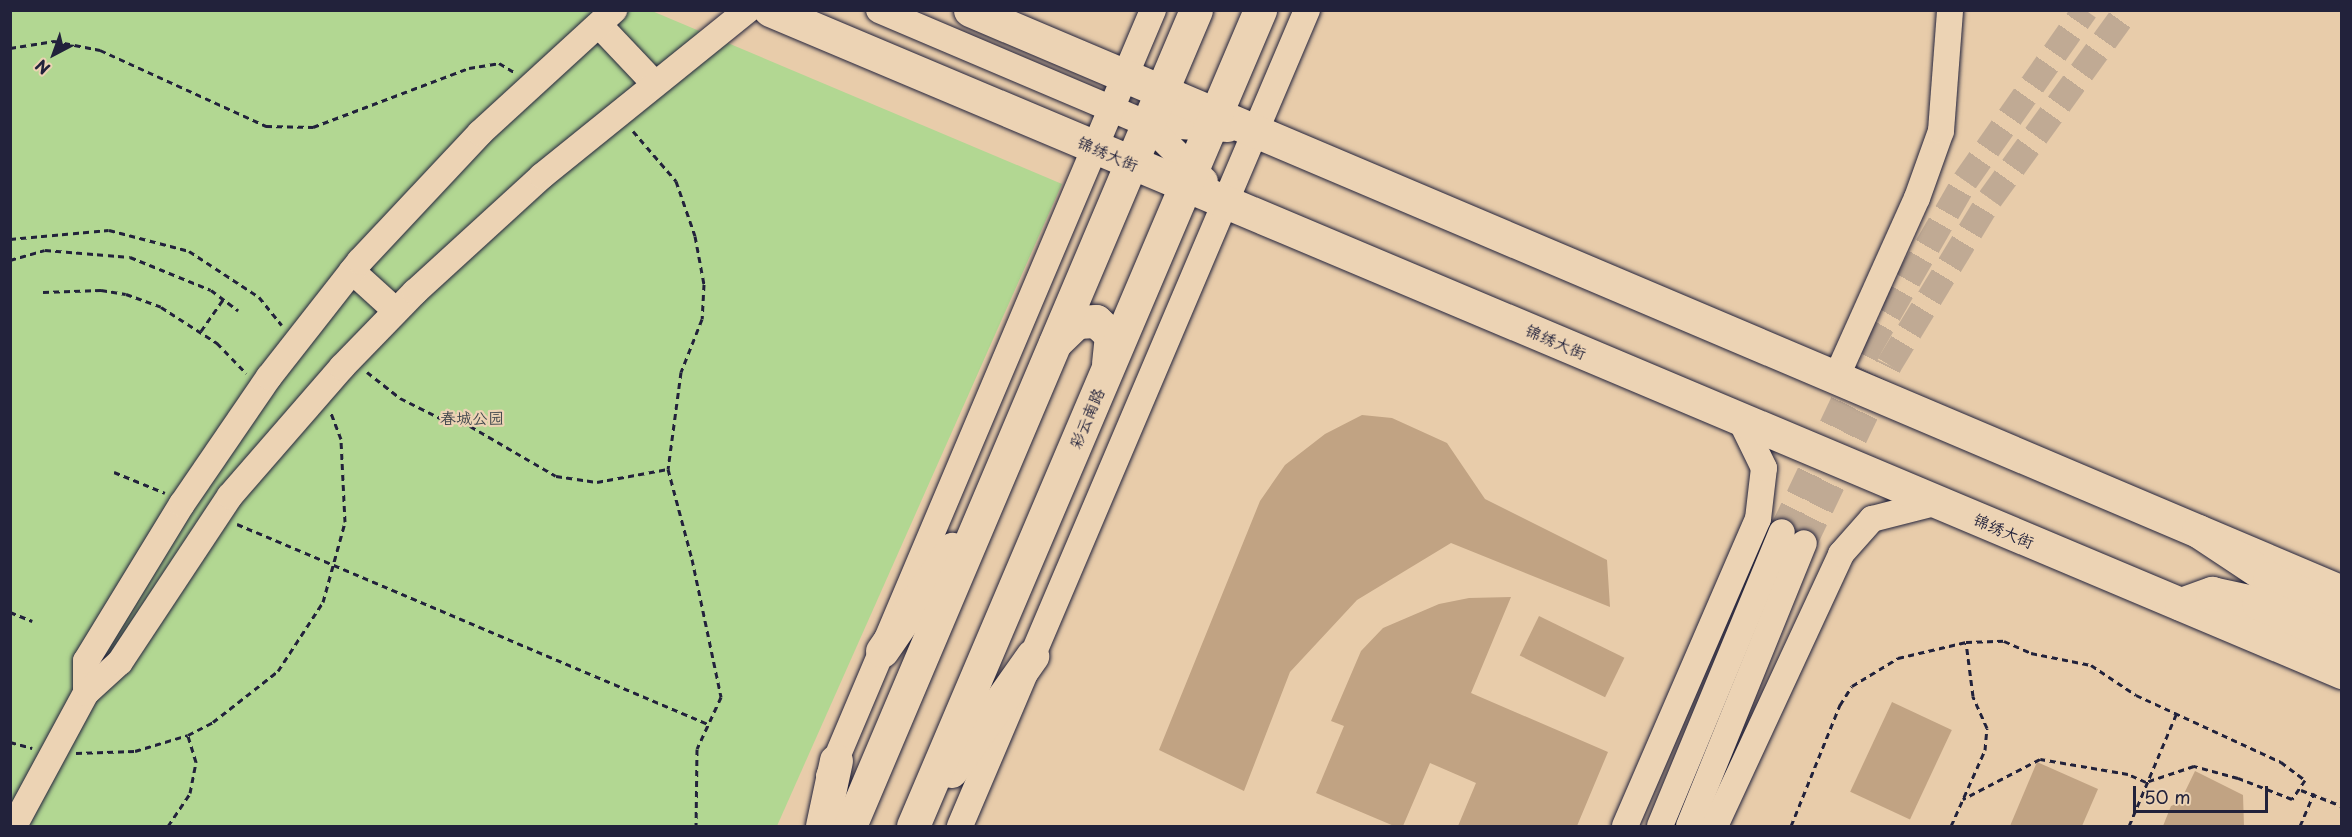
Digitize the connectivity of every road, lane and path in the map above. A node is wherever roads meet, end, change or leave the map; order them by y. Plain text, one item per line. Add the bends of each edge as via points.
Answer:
1 (748, 10) edge
2 (770, 10) edge
3 (879, 10) edge
4 (970, 10) edge
5 (1153, 10) edge
6 (1196, 10) edge
7 (1260, 10) edge
8 (1307, 10) edge
9 (1954, 13) edge
10 (607, 18) edge
11 (10, 48) edge
12 (1125, 76) junction
13 (533, 84) junction
14 (656, 84) junction
15 (1162, 91) junction
16 (1112, 109) junction
17 (616, 115) junction
18 (1213, 121) junction
19 (1147, 124) junction
20 (1256, 130) junction
21 (1095, 148) junction
22 (1131, 163) junction
23 (1189, 177) junction
24 (1225, 202) junction
25 (10, 239) edge
26 (10, 260) edge
27 (352, 272) junction
28 (43, 292) dead end
29 (223, 300) junction
30 (238, 310) dead end
31 (396, 312) junction
32 (201, 330) junction
33 (296, 343) junction
34 (1055, 343) junction
35 (352, 356) junction
36 (1107, 368) junction
37 (1836, 378) junction
38 (260, 391) junction
39 (1740, 419) junction
40 (341, 439) dead end
41 (668, 469) junction
42 (114, 472) dead end
43 (993, 488) junction
44 (184, 501) junction
45 (1938, 502) junction
46 (217, 515) junction
47 (2198, 531) junction
48 (333, 565) junction
49 (2264, 591) junction
50 (2342, 591) edge
51 (2181, 604) junction
52 (2342, 611) edge
53 (10, 612) edge
54 (32, 621) dead end
55 (2342, 639) edge
56 (1966, 642) junction
57 (882, 651) junction
58 (1032, 656) junction
59 (2342, 672) edge
60 (86, 693) junction
61 (2177, 714) junction
62 (708, 724) junction
63 (188, 735) junction
64 (10, 742) edge
65 (52, 754) junction
66 (836, 760) junction
67 (2148, 781) junction
68 (2301, 790) junction
69 (2314, 793) junction
70 (1963, 799) junction
71 (2342, 806) edge
72 (914, 825) edge
73 (14, 826) edge
74 (168, 826) edge
75 (696, 826) edge
76 (807, 826) edge
77 (822, 826) edge
78 (850, 826) edge
79 (960, 826) edge
80 (1625, 826) edge
81 (1660, 826) edge
82 (1689, 826) edge
83 (1715, 826) edge
84 (1791, 826) edge
85 (1951, 826) edge
86 (2129, 826) edge
87 (2300, 826) edge

1 - 14 street
2 - 21 main road, 锦绣大街
3 - 16 street
4 - 12 main road
5 - 12 street
6 - 15 main road
7 - 18 main road, 彩云南路
8 - 20 street
9 - 37 street via 1941,131 1917,198
10 - 13 street
10 - 14 street
11 - 13 path via 54,41 100,50 266,126 313,127 469,68 499,63
12 - 15 main road
12 - 16 street
13 - 27 street via 480,133
14 - 17 street
15 - 18 main road
15 - 19 main road
16 - 19 street
16 - 21 street
17 - 31 street via 542,176
17 - 41 path via 676,181 695,236 704,284 702,319 681,372
18 - 19 street
18 - 20 main road
18 - 23 main road, 彩云南路
19 - 22 main road
19 - 23 street
20 - 24 street
20 - 37 main road
21 - 22 main road, 锦绣大街
21 - 57 street
22 - 23 main road, 锦绣大街
22 - 34 main road
23 - 24 main road, 锦绣大街
23 - 36 main road, 彩云南路
24 - 39 main road, 锦绣大街
24 - 58 street
25 - 33 path via 109,230 189,251 259,297
26 - 29 path via 45,250 130,257 175,273
27 - 31 street
27 - 33 street
28 - 32 path via 74,289 126,294 161,307
29 - 30 path
29 - 32 path
31 - 35 street
32 - 38 path
33 - 38 street
34 - 36 main road via 1077,322 1096,321 1108,329 1113,342
34 - 43 main road
35 - 41 path via 400,398 440,418 470,426 556,476 597,482
35 - 46 street
36 - 72 main road, 彩云南路
37 - 47 main road
38 - 44 street
39 - 45 main road, 锦绣大街
39 - 80 street via 1764,468 1758,519
40 - 48 path via 345,522
41 - 62 path via 721,697
42 - 44 path
43 - 57 main road
43 - 78 main road
44 - 60 street via 86,661
45 - 51 main road, 锦绣大街
45 - 83 street via 1872,519 1840,554
46 - 48 path
46 - 60 street via 120,662
47 - 49 main road
47 - 50 main road
48 - 62 path
48 - 63 path via 323,602 278,671 213,722
49 - 51 main road via 2212,593
49 - 52 main road
49 - 55 main road
51 - 59 main road, 锦绣大街
53 - 54 path
56 - 61 path via 2004,641 2031,653 2091,665 2136,695
56 - 70 path via 1973,696 1987,728 1984,750
56 - 84 path via 1898,658 1852,686 1840,705
57 - 66 street
58 - 72 main road
58 - 79 street
60 - 65 street
61 - 67 path
61 - 68 path via 2292,768 2305,780
62 - 75 path via 697,748
63 - 65 path via 135,751
63 - 74 path via 196,762 190,793
64 - 65 path
65 - 73 street
66 - 76 street
66 - 77 main road
67 - 68 path via 2194,766 2292,798
67 - 70 path via 2040,759
67 - 86 path
68 - 69 path
69 - 71 path
69 - 87 path
70 - 85 path
81 - 82 street via 1793,538

